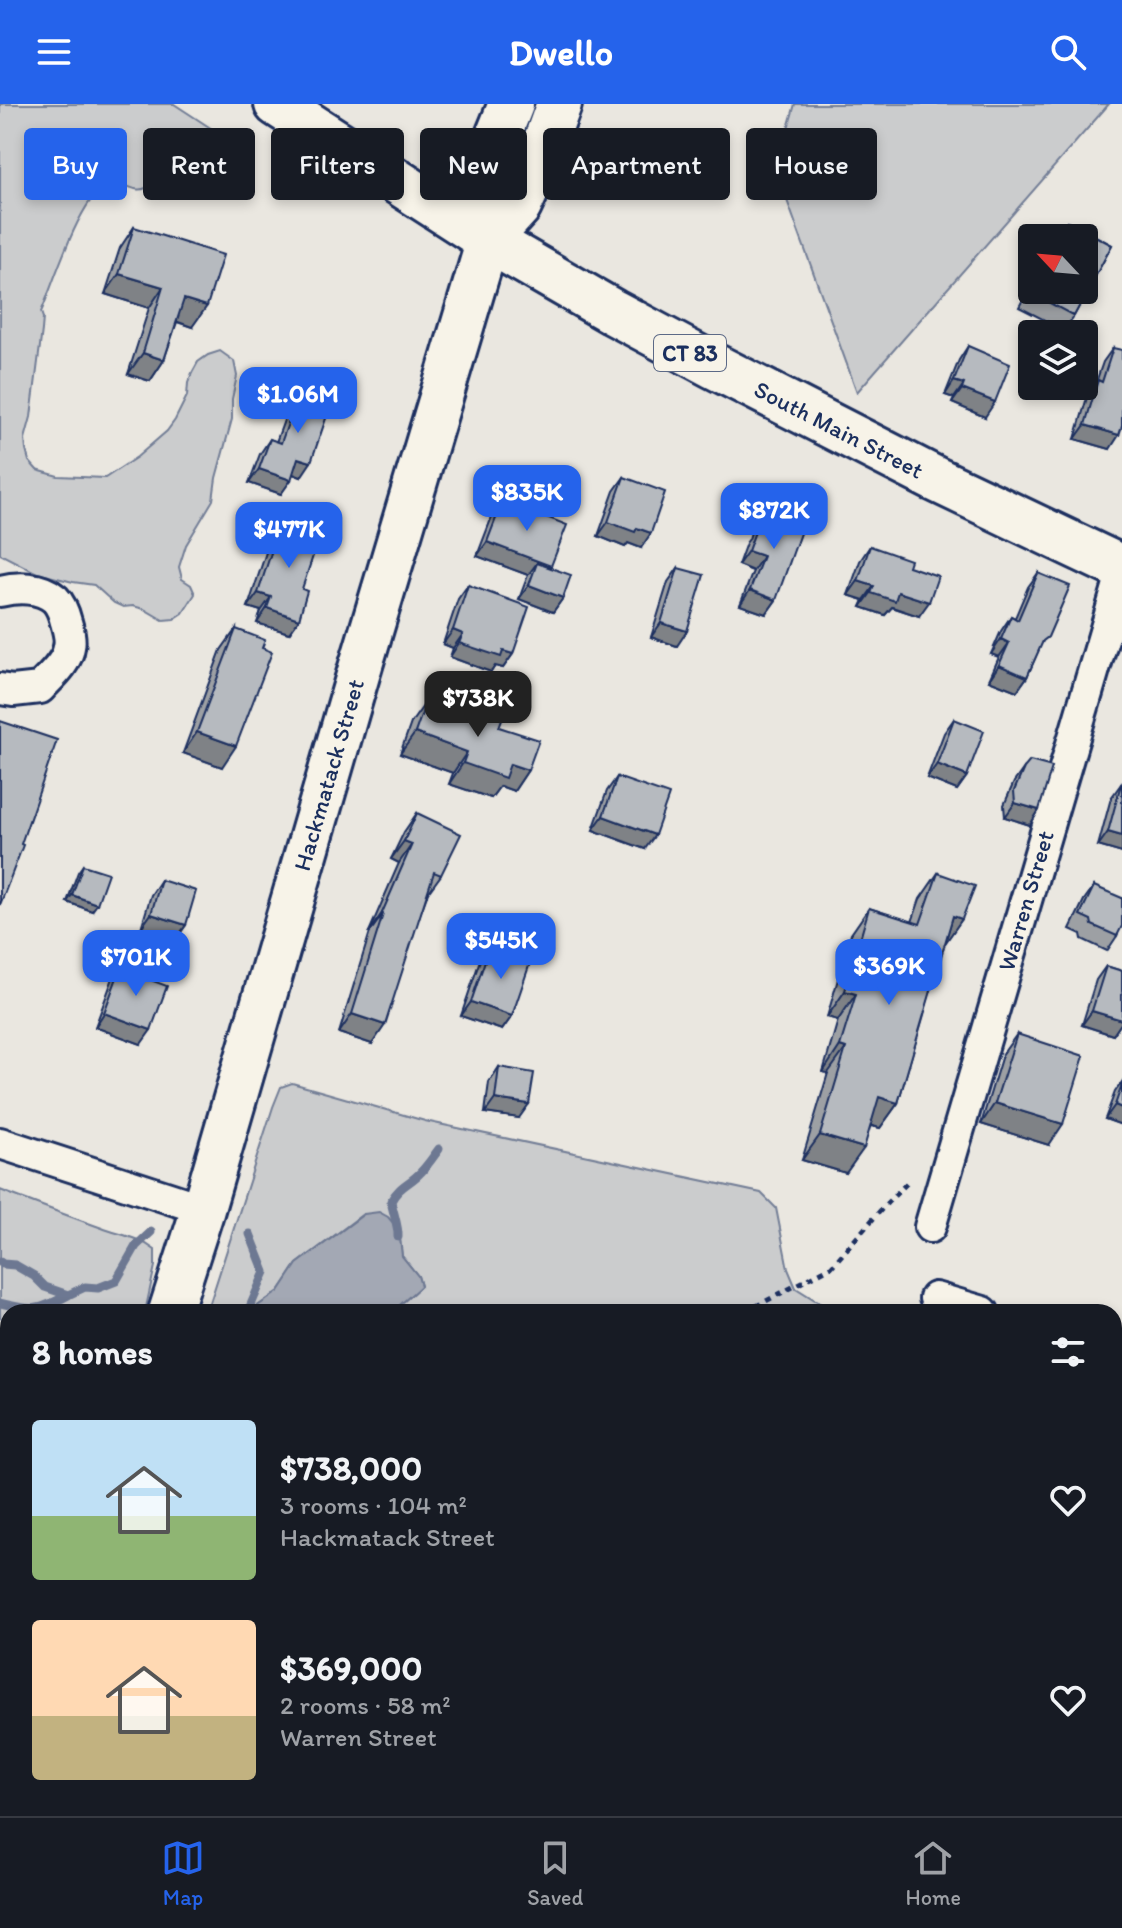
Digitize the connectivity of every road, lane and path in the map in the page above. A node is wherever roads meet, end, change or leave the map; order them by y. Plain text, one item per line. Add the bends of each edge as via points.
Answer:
1 (277, 104) edge
2 (511, 104) edge
3 (559, 104) edge
4 (488, 240) junction
5 (1122, 571) edge
6 (0, 591) edge
7 (0, 689) edge
8 (0, 1143) edge
9 (918, 1172) dead end
10 (203, 1209) junction
11 (930, 1227) dead end
12 (935, 1298) dead end
13 (173, 1304) edge
14 (760, 1304) edge
15 (956, 1304) edge

1 - 4 main road, South Main Street / CT 83
2 - 4 main road via 485,175
3 - 4 main road via 519,206
4 - 5 main road, South Main Street / CT 83 via 740,379
4 - 10 street, Hackmatack Street
5 - 11 street, Warren Street
6 - 7 street via 20,587 54,599 63,612 69,648 40,688
8 - 10 street
9 - 14 path via 831,1267
10 - 13 street, Hackmatack Street
12 - 15 street

